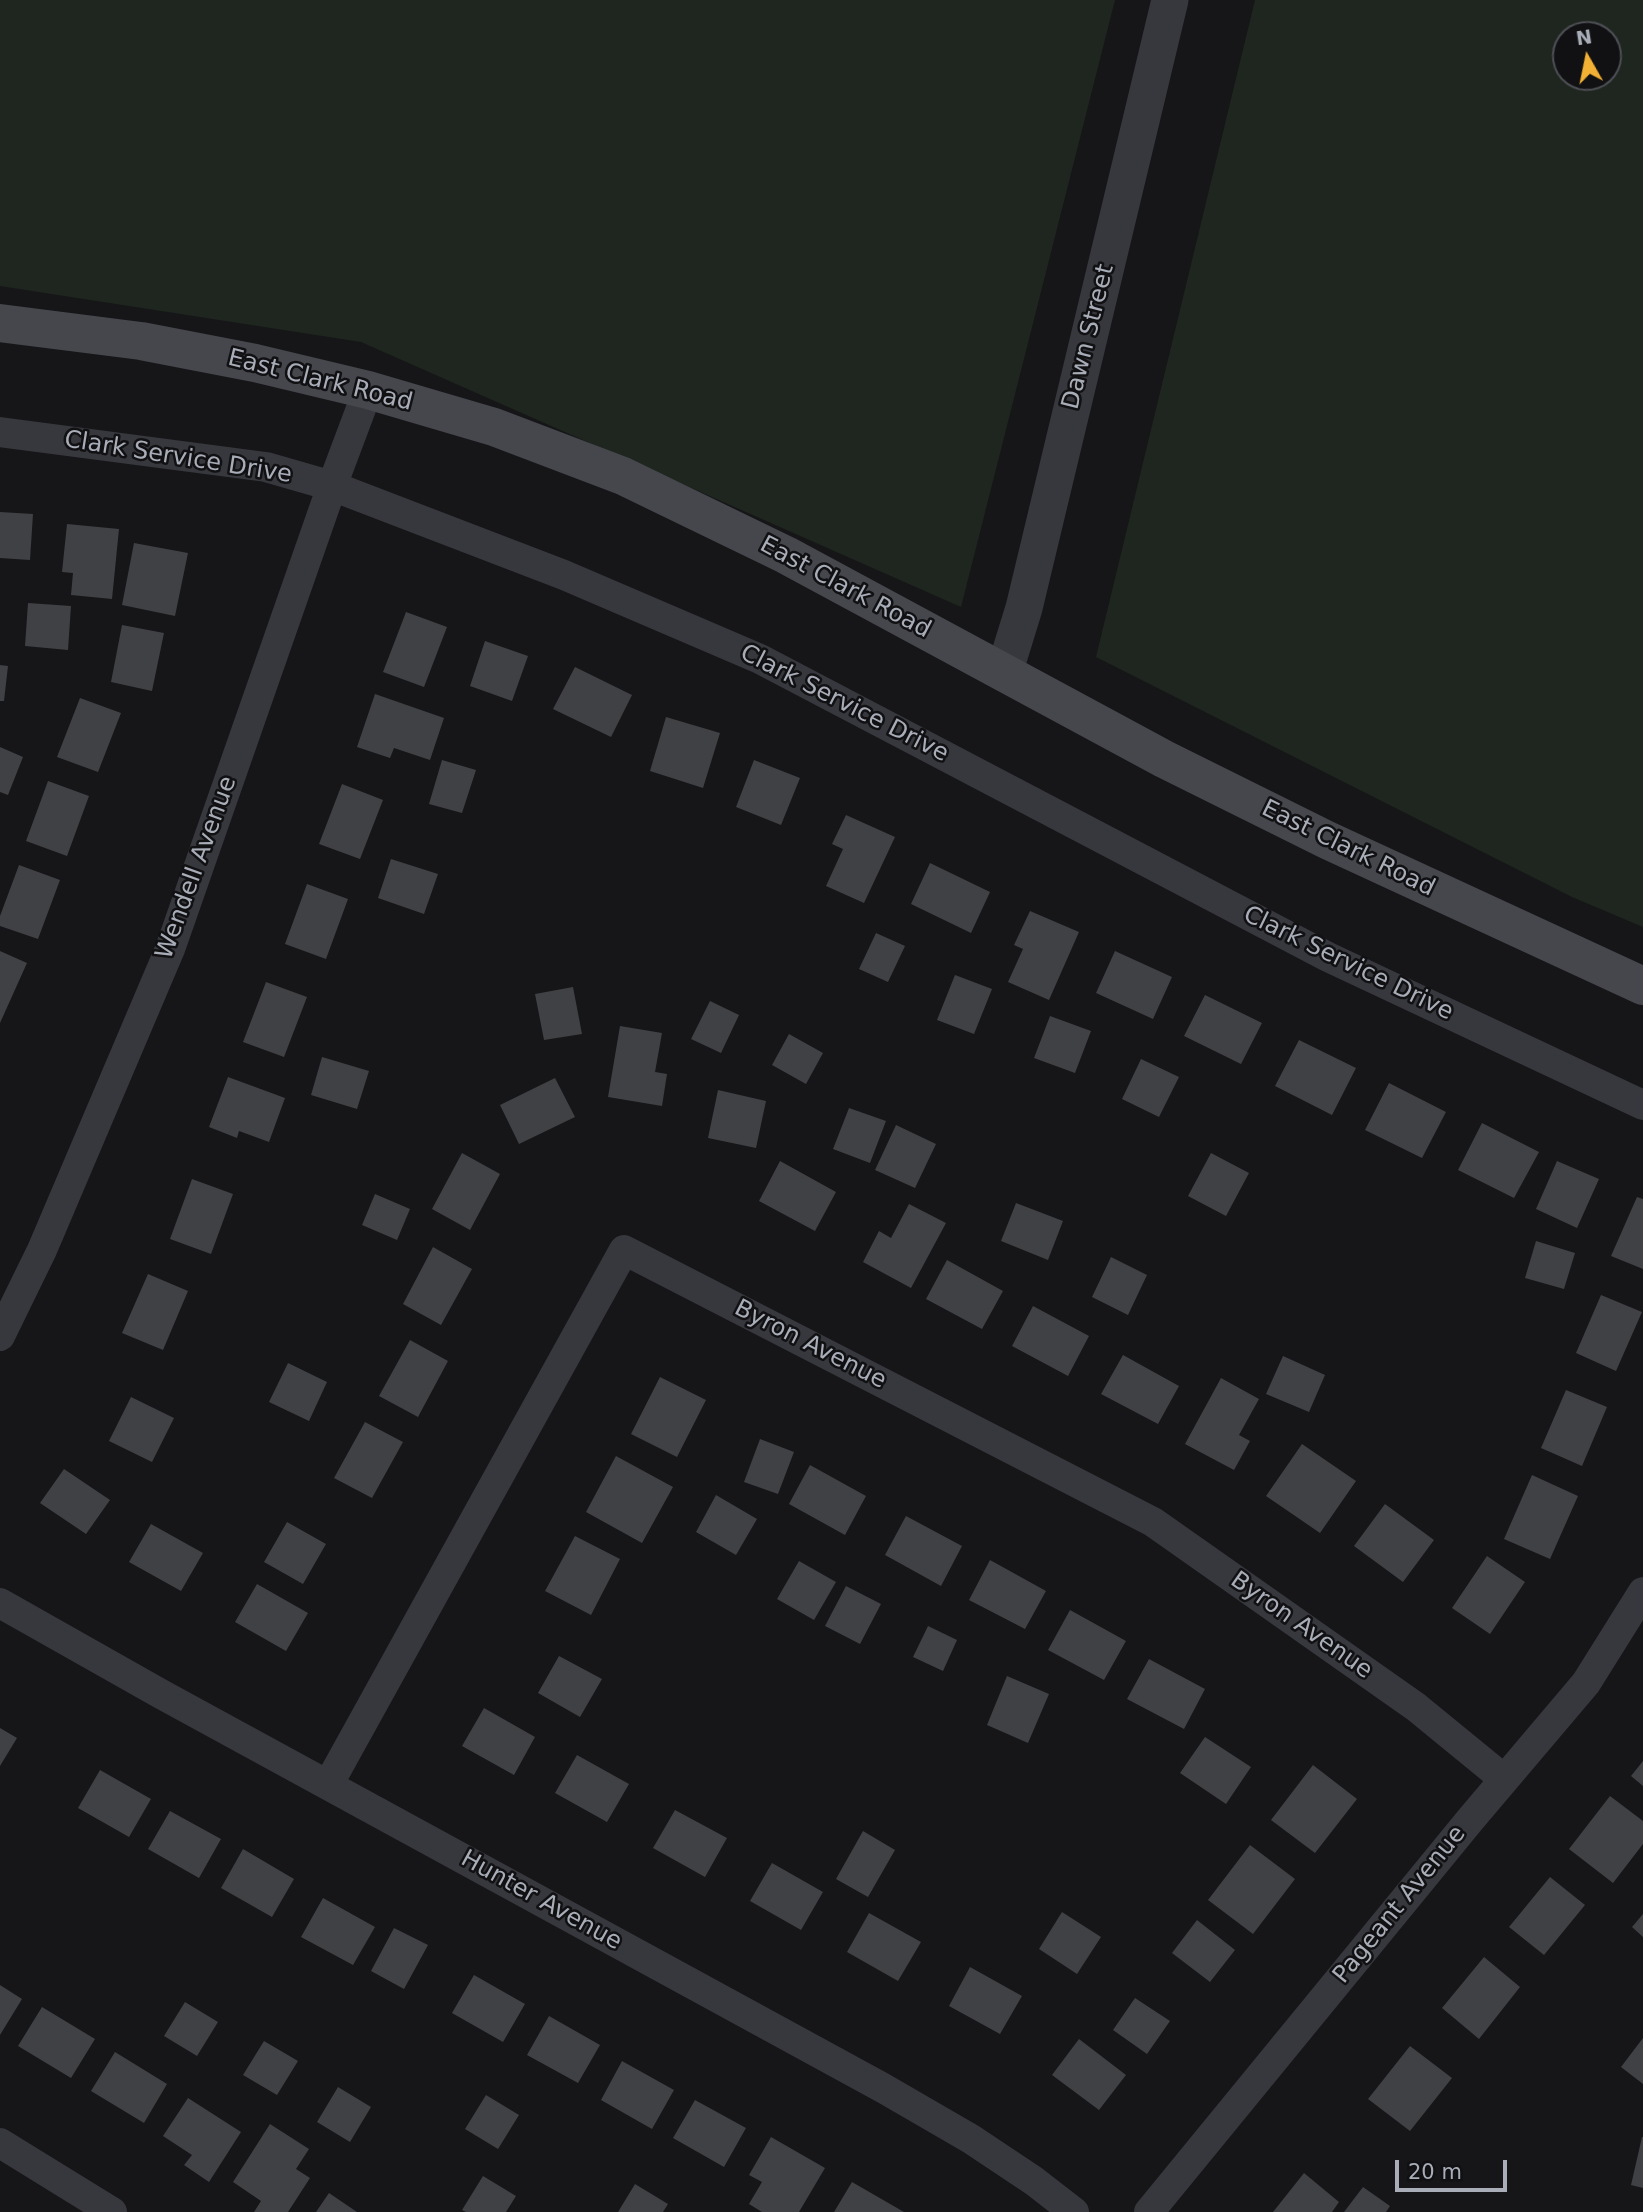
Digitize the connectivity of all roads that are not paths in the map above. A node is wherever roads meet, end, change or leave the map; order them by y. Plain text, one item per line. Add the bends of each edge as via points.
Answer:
1 (1170, 0) edge
2 (0, 323) edge
3 (368, 390) junction
4 (0, 432) edge
5 (331, 486) junction
6 (1004, 673) junction
7 (1643, 986) edge
8 (1643, 1105) edge
9 (0, 1336) edge
10 (1643, 1594) edge
11 (0, 1603) edge
12 (1504, 1779) junction
13 (328, 1785) junction
14 (0, 2143) edge
15 (112, 2212) edge
16 (1074, 2212) edge
17 (1149, 2212) edge

1 - 6 street, Dawn Street via 1024,607
2 - 3 main road, East Clark Road via 153,344
3 - 5 street, Wendell Avenue
3 - 6 main road, East Clark Road via 494,426 623,476 786,555
4 - 5 street, Clark Service Drive via 266,467
5 - 8 street, Clark Service Drive via 564,575 760,659 1328,957
5 - 9 street, Wendell Avenue via 170,949 42,1250
6 - 7 main road, East Clark Road via 1327,840
10 - 12 street, Pageant Avenue via 1586,1683
11 - 13 street, Hunter Avenue
12 - 13 street, Byron Avenue via 1405,1700 1153,1522 624,1250
12 - 17 street, Pageant Avenue
13 - 16 street, Hunter Avenue via 934,2117 1034,2180
14 - 15 street

